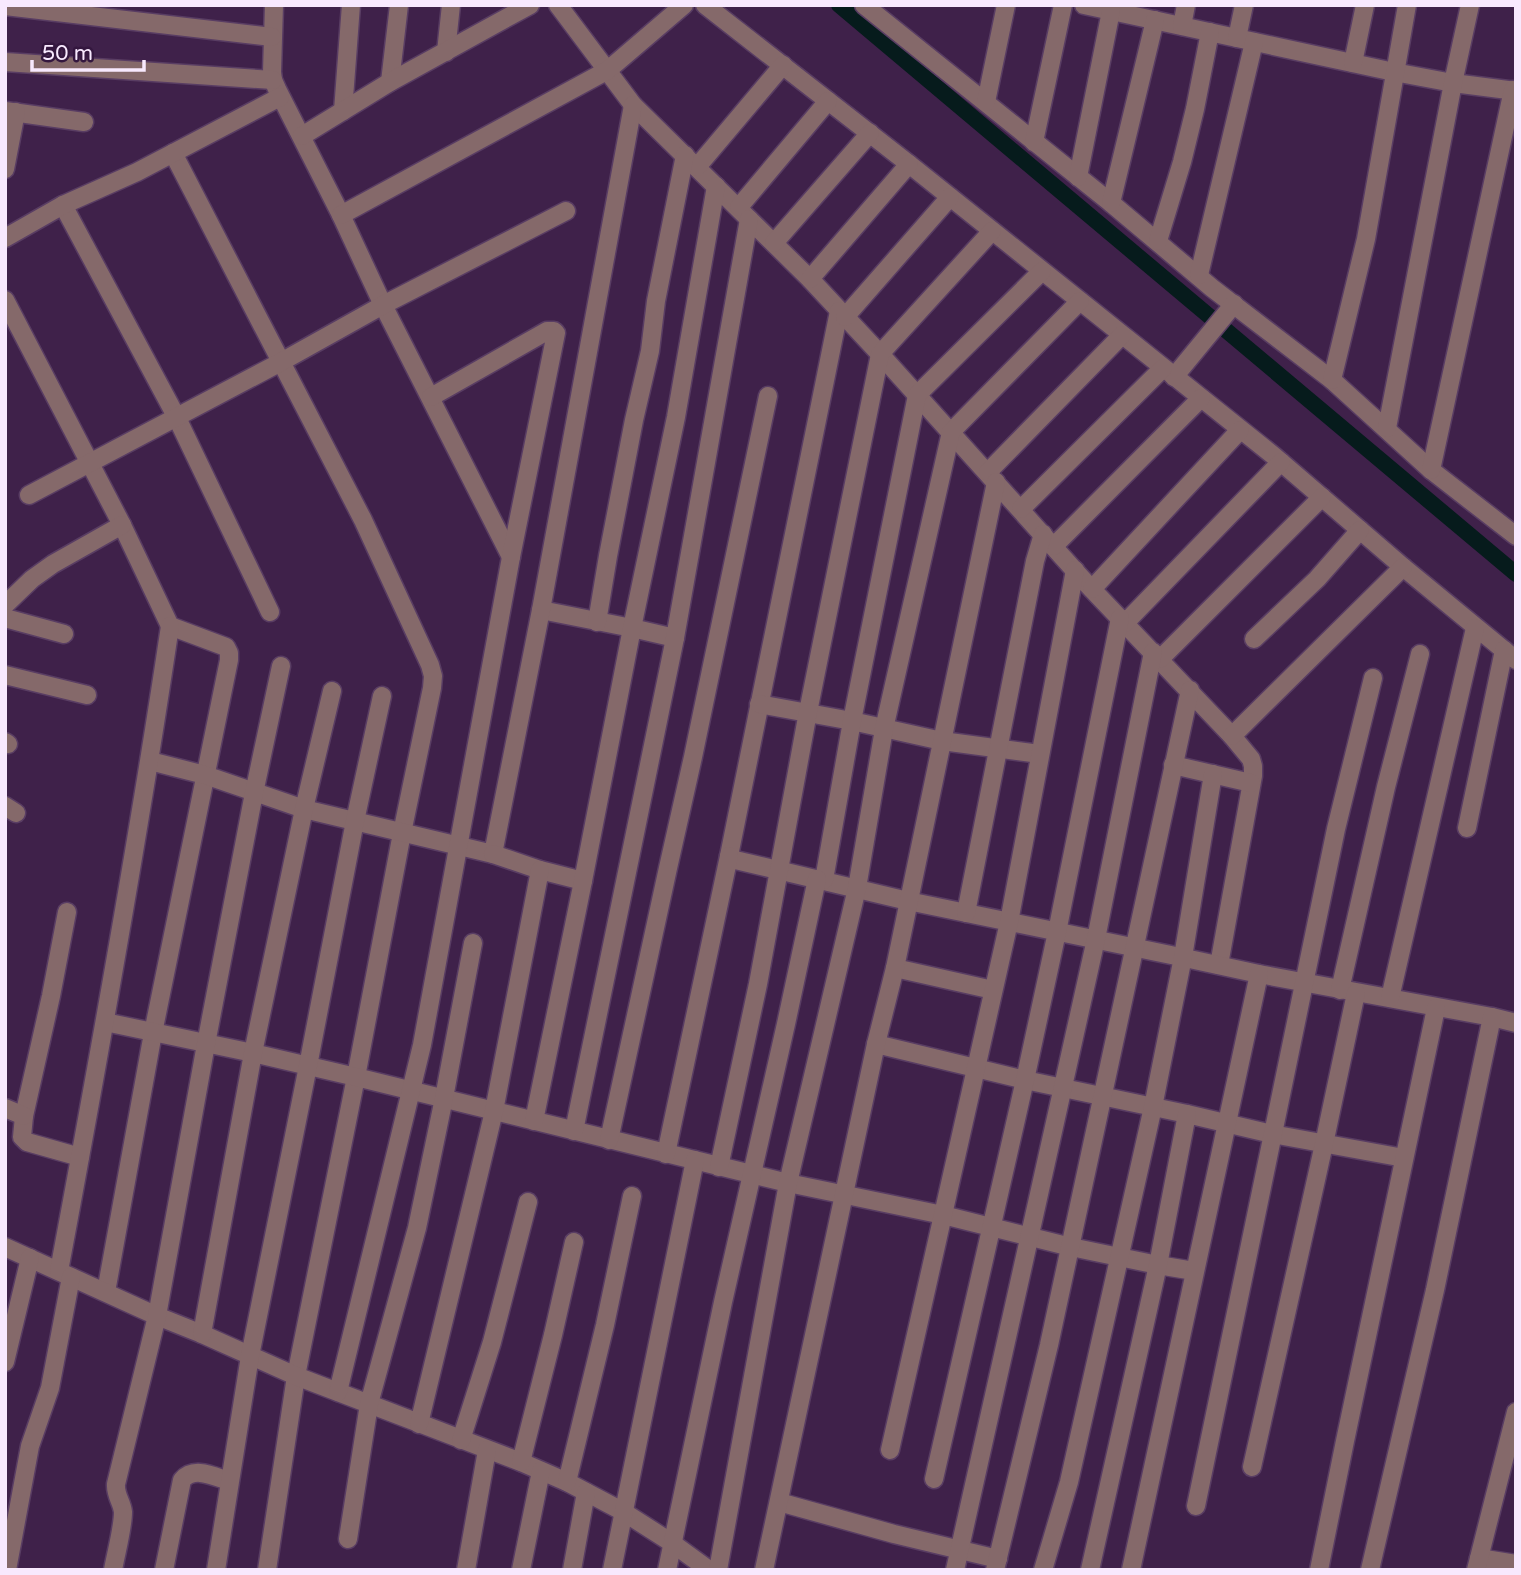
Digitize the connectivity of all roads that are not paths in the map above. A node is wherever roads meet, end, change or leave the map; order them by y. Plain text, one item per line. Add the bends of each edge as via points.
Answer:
1 (274, 5) edge
2 (351, 5) edge
3 (398, 5) edge
4 (451, 5) edge
5 (530, 5) edge
6 (558, 5) edge
7 (684, 5) edge
8 (705, 5) edge
9 (864, 5) edge
10 (1006, 5) edge
11 (1063, 5) edge
12 (1084, 5) edge
13 (1186, 5) edge
14 (1244, 5) edge
15 (1365, 5) edge
16 (1407, 5) edge
17 (1470, 5) edge
18 (5, 6) edge
19 (1111, 11) junction
20 (1145, 14) edge
21 (1182, 26) junction
22 (1210, 32) junction
23 (272, 37) junction
24 (1246, 40) junction
25 (446, 52) junction
26 (5, 62) edge
27 (1353, 63) junction
28 (783, 65) junction
29 (608, 70) junction
30 (1394, 72) junction
31 (273, 80) junction
32 (390, 82) junction
33 (1453, 83) junction
34 (1514, 91) edge
35 (280, 97) junction
36 (828, 101) junction
37 (986, 103) junction
38 (633, 105) junction
39 (343, 111) junction
40 (11, 112) edge
41 (84, 122) dead end
42 (870, 133) junction
43 (302, 136) junction
44 (1034, 142) junction
45 (173, 153) junction
46 (691, 161) junction
47 (909, 164) junction
48 (5, 169) edge
49 (1078, 177) junction
50 (716, 186) junction
51 (950, 197) junction
52 (1111, 203) junction
53 (64, 205) junction
54 (566, 211) dead end
55 (744, 213) junction
56 (341, 215) junction
57 (992, 231) junction
58 (5, 237) edge
59 (1158, 242) junction
60 (774, 243) junction
61 (1042, 271) junction
62 (1199, 275) junction
63 (810, 279) junction
64 (5, 300) edge
65 (1080, 301) junction
66 (1234, 304) junction
67 (383, 306) junction
68 (842, 314) junction
69 (1122, 335) junction
70 (880, 354) junction
71 (281, 362) junction
72 (1168, 372) junction
73 (1332, 380) junction
74 (917, 394) junction
75 (768, 396) dead end
76 (431, 397) junction
77 (1201, 398) junction
78 (177, 418) junction
79 (1387, 428) junction
80 (1241, 430) junction
81 (951, 432) junction
82 (1281, 462) junction
83 (89, 463) junction
84 (1431, 470) junction
85 (992, 477) junction
86 (29, 495) dead end
87 (1322, 498) junction
88 (1021, 509) junction
89 (122, 525) junction
90 (1360, 530) junction
91 (1516, 536) edge
92 (1048, 540) junction
93 (511, 557) junction
94 (1403, 567) junction
95 (1075, 570) junction
96 (1092, 589) junction
97 (5, 605) edge
98 (541, 610) junction
99 (270, 612) dead end
100 (5, 618) edge
101 (1122, 620) junction
102 (597, 622) junction
103 (170, 626) junction
104 (632, 628) junction
105 (1475, 628) junction
106 (64, 634) dead end
107 (675, 638) junction
108 (1254, 639) dead end
109 (1420, 654) dead end
110 (1156, 655) junction
111 (1510, 655) edge
112 (281, 666) dead end
113 (5, 675) edge
114 (1373, 678) dead end
115 (1190, 690) junction
116 (331, 691) dead end
117 (87, 695) dead end
118 (382, 696) dead end
119 (758, 704) junction
120 (808, 712) junction
121 (852, 721) junction
122 (884, 729) junction
123 (1232, 736) junction
124 (942, 741) junction
125 (999, 749) junction
126 (1040, 754) junction
127 (150, 761) junction
128 (1174, 765) junction
129 (1213, 774) junction
130 (205, 775) junction
131 (1251, 783) junction
132 (254, 793) junction
133 (304, 809) junction
134 (355, 821) junction
135 (1467, 828) dead end
136 (402, 833) junction
137 (458, 846) junction
138 (492, 854) junction
139 (729, 856) junction
140 (540, 870) junction
141 (778, 870) junction
142 (820, 880) junction
143 (583, 881) junction
144 (857, 888) junction
145 (908, 901) junction
146 (67, 912) dead end
147 (966, 913) junction
148 (1009, 922) junction
149 (1057, 932) junction
150 (1096, 939) junction
151 (473, 943) dead end
152 (1134, 948) junction
153 (1183, 957) junction
154 (1219, 965) junction
155 (895, 968) junction
156 (1259, 974) junction
157 (1303, 984) junction
158 (993, 990) junction
159 (1348, 992) junction
160 (1391, 998) junction
161 (1436, 1008) junction
162 (1492, 1017) junction
163 (105, 1022) junction
164 (1516, 1023) edge
165 (153, 1033) junction
166 (206, 1044) junction
167 (876, 1044) junction
168 (253, 1053) junction
169 (309, 1066) junction
170 (975, 1066) junction
171 (356, 1077) junction
172 (1025, 1080) junction
173 (1063, 1088) junction
174 (412, 1091) junction
175 (1101, 1097) junction
176 (444, 1098) junction
177 (1153, 1107) junction
178 (5, 1108) edge
179 (494, 1111) junction
180 (1187, 1114) junction
181 (24, 1116) junction
182 (534, 1121) junction
183 (1226, 1122) junction
184 (574, 1131) junction
185 (1272, 1134) junction
186 (609, 1140) junction
187 (1324, 1144) junction
188 (666, 1154) junction
189 (80, 1157) junction
190 (1404, 1158) junction
191 (695, 1160) junction
192 (719, 1167) junction
193 (753, 1175) junction
194 (788, 1183) junction
195 (844, 1195) junction
196 (632, 1196) dead end
197 (528, 1202) dead end
198 (943, 1215) junction
199 (991, 1226) junction
200 (1030, 1236) junction
201 (574, 1242) dead end
202 (5, 1247) edge
203 (1071, 1247) junction
204 (1118, 1257) junction
205 (30, 1258) junction
206 (1158, 1265) junction
207 (1194, 1271) junction
208 (65, 1274) junction
209 (106, 1292) junction
210 (157, 1316) junction
211 (202, 1334) junction
212 (250, 1356) junction
213 (5, 1362) edge
214 (296, 1376) junction
215 (338, 1392) junction
216 (369, 1404) junction
217 (1516, 1412) edge
218 (419, 1424) junction
219 (461, 1440) junction
220 (487, 1450) junction
221 (890, 1450) dead end
222 (521, 1462) junction
223 (1252, 1467) dead end
224 (541, 1471) junction
225 (933, 1479) dead end
226 (229, 1481) junction
227 (567, 1482) junction
228 (586, 1492) junction
229 (779, 1502) junction
230 (1196, 1506) dead end
231 (622, 1511) junction
232 (348, 1539) dead end
233 (672, 1543) junction
234 (960, 1551) junction
235 (1477, 1564) edge
236 (1516, 1564) edge
237 (997, 1565) edge
238 (8, 1570) edge
239 (113, 1570) edge
240 (163, 1570) edge
241 (216, 1570) edge
242 (267, 1570) edge
243 (466, 1570) edge
244 (521, 1570) edge
245 (572, 1570) edge
246 (612, 1570) edge
247 (667, 1570) edge
248 (709, 1570) edge
249 (718, 1570) edge
250 (764, 1570) edge
251 (955, 1570) edge
252 (1043, 1570) edge
253 (1090, 1570) edge
254 (1131, 1570) edge
255 (1320, 1570) edge
256 (1370, 1570) edge

1 - 23 street
2 - 39 street
3 - 32 street
4 - 25 street
5 - 25 street
6 - 29 street
7 - 29 street
8 - 28 street
9 - 37 street
10 - 37 street
11 - 44 street
12 - 19 street
13 - 21 street
14 - 24 street
15 - 27 street
16 - 30 street
17 - 33 street
18 - 23 street
19 - 20 street
19 - 49 street
20 - 21 street
20 - 52 street
21 - 22 street
22 - 24 street
22 - 59 street via 1182,162
23 - 31 street
24 - 27 street
24 - 62 street
25 - 32 street
26 - 31 street
27 - 30 street
28 - 36 street
28 - 46 street
29 - 38 street
29 - 56 street
30 - 33 street
30 - 73 street via 1366,239
31 - 35 street
32 - 39 street
33 - 34 street
33 - 79 street
34 - 84 street
35 - 43 street
35 - 45 street
36 - 42 street
36 - 55 street
37 - 44 street
38 - 46 street
38 - 98 street
39 - 43 street
40 - 41 street
40 - 48 street
42 - 47 street
42 - 60 street
43 - 56 street
44 - 49 street
45 - 53 street
45 - 71 street
46 - 50 street
46 - 102 street via 656,301
47 - 51 street
47 - 63 street
49 - 52 street
50 - 55 street
50 - 104 street via 676,417
51 - 57 street
51 - 68 street
52 - 59 street
53 - 58 street
53 - 78 street
54 - 67 street
55 - 60 street
55 - 107 street
56 - 67 street
57 - 61 street
57 - 70 street
59 - 62 street
60 - 63 street
61 - 65 street
61 - 74 street
62 - 66 street
63 - 68 street
64 - 83 street
65 - 69 street
65 - 81 street
66 - 72 street via 1187,360
66 - 73 street
67 - 71 street
67 - 76 street
68 - 70 street
68 - 119 street
69 - 72 street
69 - 85 street
70 - 74 street
70 - 120 street
71 - 78 street
71 - 136 street via 363,520 433,676
72 - 77 street
72 - 88 street
73 - 79 street
74 - 81 street
74 - 121 street
75 - 186 street
76 - 93 street
76 - 93 street via 554,331
77 - 80 street
77 - 92 street
78 - 83 street
78 - 99 street
79 - 84 street
80 - 82 street
80 - 96 street
81 - 85 street
81 - 122 street
82 - 87 street
82 - 101 street
83 - 86 street
83 - 89 street
84 - 91 street
85 - 88 street
85 - 124 street
87 - 90 street
87 - 110 street
88 - 92 street
89 - 97 street via 52,564
89 - 103 street
90 - 94 street
90 - 108 street
92 - 95 street
92 - 125 street via 1035,561
93 - 137 street
94 - 105 street
94 - 123 street
95 - 96 street
95 - 126 street
96 - 101 street
98 - 102 street
98 - 138 street
100 - 106 street
101 - 110 street
101 - 149 street
102 - 104 street
103 - 127 street
103 - 130 street via 226,647 229,653
104 - 107 street
104 - 143 street
105 - 111 street
105 - 160 street
107 - 184 street
109 - 159 street via 1386,787
110 - 115 street
110 - 150 street
111 - 135 street
112 - 132 street
113 - 117 street
114 - 157 street
115 - 123 street
115 - 128 street
116 - 133 street
118 - 134 street
119 - 120 street
119 - 139 street
120 - 121 street
120 - 141 street
121 - 122 street
121 - 142 street
122 - 124 street
122 - 144 street
123 - 131 street via 1251,759
124 - 125 street
124 - 145 street
125 - 126 street
125 - 147 street
126 - 148 street
127 - 130 street
127 - 163 street
128 - 129 street
128 - 152 street
129 - 131 street
129 - 153 street
130 - 132 street
130 - 165 street
131 - 154 street
132 - 133 street
132 - 166 street
133 - 134 street
133 - 168 street
134 - 136 street
134 - 169 street
136 - 137 street
136 - 171 street
137 - 138 street
137 - 174 street
138 - 140 street
139 - 141 street
139 - 188 street
140 - 143 street
140 - 179 street
141 - 142 street
141 - 192 street
142 - 144 street
142 - 193 street
143 - 182 street
144 - 145 street
144 - 194 street
145 - 147 street
145 - 155 street
146 - 181 street
147 - 148 street
148 - 149 street
148 - 158 street
149 - 150 street
149 - 172 street
150 - 152 street
150 - 173 street
151 - 176 street
152 - 153 street
152 - 175 street
153 - 154 street
153 - 177 street
154 - 156 street
155 - 158 street
155 - 167 street
156 - 157 street
156 - 183 street
157 - 159 street
157 - 185 street
158 - 170 street
159 - 160 street
159 - 187 street
160 - 161 street
161 - 162 street
161 - 190 street
162 - 164 street
162 - 256 street
163 - 165 street
163 - 189 street
165 - 166 street
165 - 209 street
166 - 168 street
166 - 210 street
167 - 170 street
167 - 195 street
168 - 169 street
168 - 211 street
169 - 171 street
169 - 212 street
170 - 172 street
170 - 198 street
171 - 174 street
171 - 214 street
172 - 173 street
172 - 199 street
173 - 175 street
173 - 200 street
174 - 176 street
174 - 215 street
175 - 177 street
175 - 203 street
176 - 179 street
176 - 216 street via 417,1228
177 - 180 street
177 - 204 street
178 - 181 street
179 - 182 street
179 - 218 street
180 - 183 street
180 - 206 street
181 - 189 street via 23,1140
182 - 184 street
183 - 185 street
183 - 207 street
184 - 186 street
185 - 187 street
185 - 230 street
186 - 188 street
187 - 190 street
187 - 223 street
188 - 191 street
189 - 208 street
190 - 255 street
191 - 192 street
191 - 231 street
192 - 193 street
193 - 194 street
193 - 233 street
194 - 195 street
194 - 249 street
195 - 198 street
195 - 229 street
196 - 227 street
197 - 219 street
198 - 199 street
198 - 221 street
199 - 200 street
199 - 225 street
200 - 203 street
200 - 234 street
201 - 222 street
202 - 205 street
203 - 204 street
203 - 237 street
204 - 206 street
204 - 252 street via 1069,1482
205 - 208 street
205 - 213 street
206 - 207 street
206 - 253 street
207 - 254 street
208 - 209 street
208 - 238 street via 52,1380 30,1446
209 - 210 street
210 - 211 street
210 - 239 street via 115,1488 123,1512
211 - 212 street
212 - 214 street
212 - 226 street
214 - 215 street
214 - 242 street
215 - 216 street
216 - 218 street
216 - 232 street
217 - 235 street
218 - 219 street
219 - 220 street
220 - 222 street
220 - 243 street
222 - 224 street
224 - 227 street
224 - 244 street
226 - 240 street via 198,1472 184,1476
226 - 241 street
227 - 228 street
228 - 231 street
228 - 245 street
229 - 234 street
229 - 250 street
231 - 233 street
231 - 246 street
233 - 247 street
233 - 248 street
234 - 237 street
234 - 251 street
235 - 236 street

